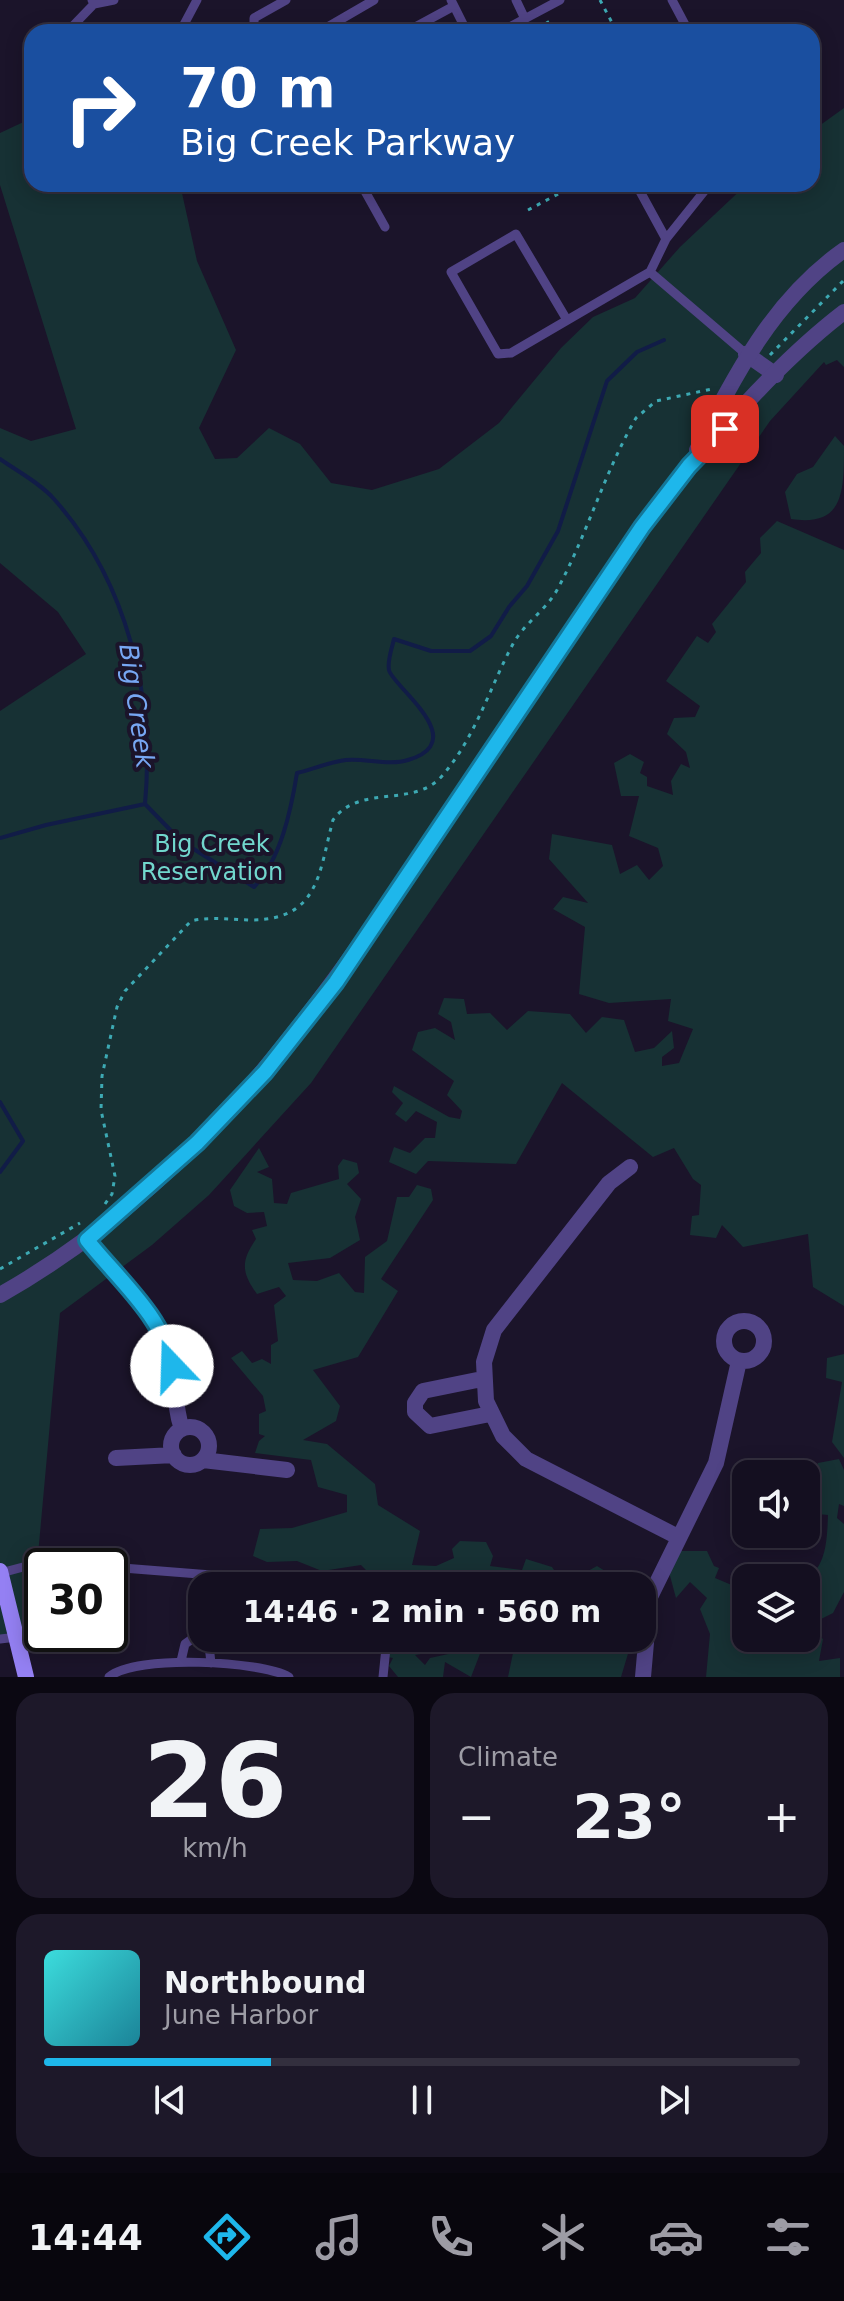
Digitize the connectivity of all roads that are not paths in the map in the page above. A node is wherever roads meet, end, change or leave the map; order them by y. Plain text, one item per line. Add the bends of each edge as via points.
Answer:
1 (114, 0) edge
2 (197, 0) edge
3 (286, 0) edge
4 (374, 0) edge
5 (516, 0) edge
6 (560, 0) edge
7 (672, 0) edge
8 (93, 2) edge
9 (452, 3) edge
10 (525, 19) junction
11 (74, 24) edge
12 (184, 24) edge
13 (254, 24) edge
14 (333, 24) edge
15 (419, 24) edge
16 (463, 24) edge
17 (515, 24) edge
18 (685, 24) edge
19 (365, 192) edge
20 (640, 192) edge
21 (704, 192) edge
22 (385, 227) dead end
23 (666, 239) junction
24 (844, 250) edge
25 (650, 272) junction
26 (844, 312) edge
27 (567, 320) junction
28 (746, 354) junction
29 (776, 375) junction
30 (689, 466) junction
31 (630, 1167) dead end
32 (87, 1240) junction
33 (0, 1295) edge
34 (739, 1361) dead end
35 (482, 1379) junction
36 (490, 1414) junction
37 (182, 1429) junction
38 (174, 1455) junction
39 (116, 1458) dead end
40 (203, 1460) junction
41 (287, 1470) dead end
42 (678, 1537) junction
43 (24, 1566) edge
44 (128, 1568) edge
45 (0, 1572) edge
46 (188, 1573) edge
47 (17, 1637) junction
48 (0, 1639) edge
49 (188, 1642) edge
50 (210, 1652) edge
51 (386, 1652) edge
52 (181, 1661) junction
53 (211, 1663) junction
54 (26, 1677) edge
55 (109, 1677) edge
56 (289, 1677) edge
57 (383, 1677) edge
58 (643, 1677) edge

1 - 8 lane
2 - 12 lane
3 - 13 lane via 254,18
4 - 14 lane
5 - 10 lane
6 - 10 lane
7 - 18 lane
8 - 11 lane
9 - 15 lane
9 - 16 lane
10 - 17 lane
19 - 22 lane
20 - 23 lane
21 - 23 lane
23 - 25 lane
24 - 28 street via 810,274
25 - 27 lane
25 - 28 lane
26 - 29 street
27 - 27 lane via 511,353 498,354 451,272 516,234
28 - 29 street
28 - 30 street
29 - 30 street
30 - 32 street via 634,539 336,982 265,1072 197,1143
31 - 35 street via 609,1183 505,1314 488,1345
32 - 33 street
32 - 37 street via 164,1338
34 - 42 street via 716,1463
35 - 36 street
35 - 36 street via 423,1391 415,1412 430,1426
36 - 42 street via 526,1459
37 - 38 street via 171,1443
37 - 40 street via 200,1429 208,1438
38 - 39 street
38 - 40 street via 187,1465
40 - 41 street
42 - 58 street via 650,1597
43 - 45 lane
44 - 46 lane
45 - 47 main road
47 - 48 lane
47 - 54 main road
49 - 52 lane
50 - 53 lane
51 - 57 lane
52 - 53 lane
52 - 55 lane via 151,1662
53 - 56 lane

